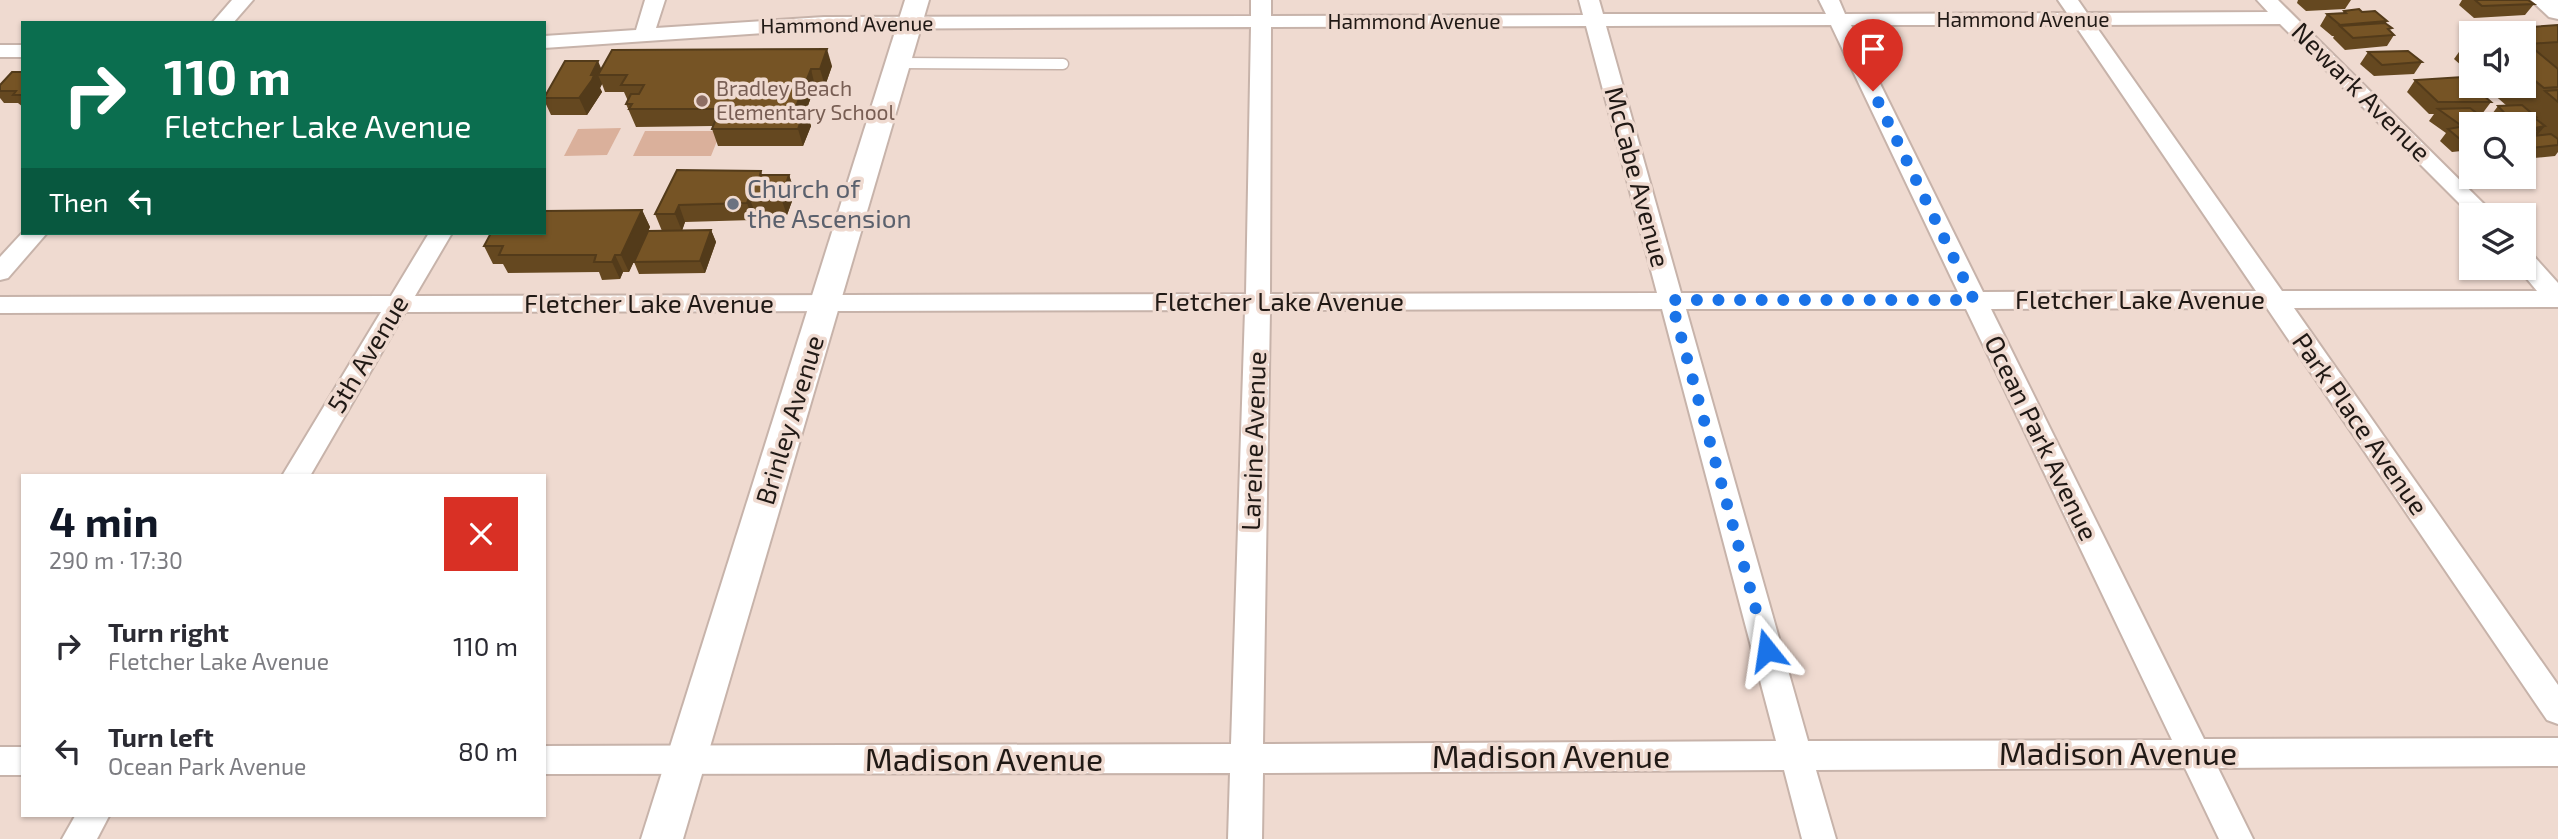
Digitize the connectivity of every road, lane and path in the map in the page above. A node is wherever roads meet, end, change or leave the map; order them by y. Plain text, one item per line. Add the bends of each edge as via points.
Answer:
1 (243, 0) edge
2 (655, 0) edge
3 (2266, 0) edge
4 (2543, 0) edge
5 (1591, 10) edge
6 (1834, 10) edge
7 (2074, 10) edge
8 (1261, 11) edge
9 (914, 12) edge
10 (2558, 12) edge
11 (2285, 18) junction
12 (224, 21) edge
13 (644, 36) junction
14 (547, 47) edge
15 (0, 51) edge
16 (21, 51) edge
17 (898, 63) junction
18 (1063, 64) dead end
19 (2472, 203) edge
20 (33, 235) edge
21 (439, 235) edge
22 (0, 272) edge
23 (2536, 274) edge
24 (2558, 299) edge
25 (1671, 300) junction
26 (1974, 300) junction
27 (2274, 300) junction
28 (1258, 302) junction
29 (824, 304) junction
30 (0, 305) edge
31 (398, 305) junction
32 (297, 474) edge
33 (2558, 710) edge
34 (2558, 752) edge
35 (2194, 754) junction
36 (1796, 756) junction
37 (1246, 758) junction
38 (546, 760) edge
39 (686, 760) junction
40 (0, 761) edge
41 (21, 761) edge
42 (92, 817) edge
43 (79, 839) edge
44 (662, 839) edge
45 (1245, 839) edge
46 (1819, 839) edge
47 (2236, 839) edge

1 - 12 street
2 - 13 street
3 - 11 street, Newark Avenue
4 - 10 street
5 - 6 street, Hammond Avenue
5 - 8 street, Hammond Avenue
5 - 25 street, McCabe Avenue
6 - 7 street, Hammond Avenue
6 - 26 street, Ocean Park Avenue
7 - 11 street, Hammond Avenue
7 - 27 street, Park Place Avenue
8 - 9 street, Hammond Avenue
8 - 28 street, Lareine Avenue
9 - 13 street, Hammond Avenue
9 - 17 street, Brinley Avenue
11 - 19 street, Newark Avenue
13 - 14 street, Hammond Avenue
15 - 16 street
17 - 18 lane
17 - 29 street, Brinley Avenue
20 - 22 street
21 - 31 street, 5th Avenue
23 - 24 street
24 - 27 street, Fletcher Lake Avenue
25 - 26 street, Fletcher Lake Avenue
25 - 28 street, Fletcher Lake Avenue
25 - 36 street, McCabe Avenue
26 - 27 street, Fletcher Lake Avenue
26 - 35 street, Ocean Park Avenue
27 - 33 street, Park Place Avenue
28 - 29 street, Fletcher Lake Avenue
28 - 37 street, Lareine Avenue
29 - 31 street, Fletcher Lake Avenue
29 - 39 street, Brinley Avenue
30 - 31 street, Fletcher Lake Avenue
31 - 32 street, 5th Avenue
34 - 35 street, Madison Avenue
35 - 36 street, Madison Avenue
35 - 47 street, Ocean Park Avenue
36 - 37 street, Madison Avenue
36 - 46 street, McCabe Avenue
37 - 39 street, Madison Avenue
37 - 45 street, Lareine Avenue
38 - 39 street, Madison Avenue
39 - 44 street, Brinley Avenue
40 - 41 street
42 - 43 street

